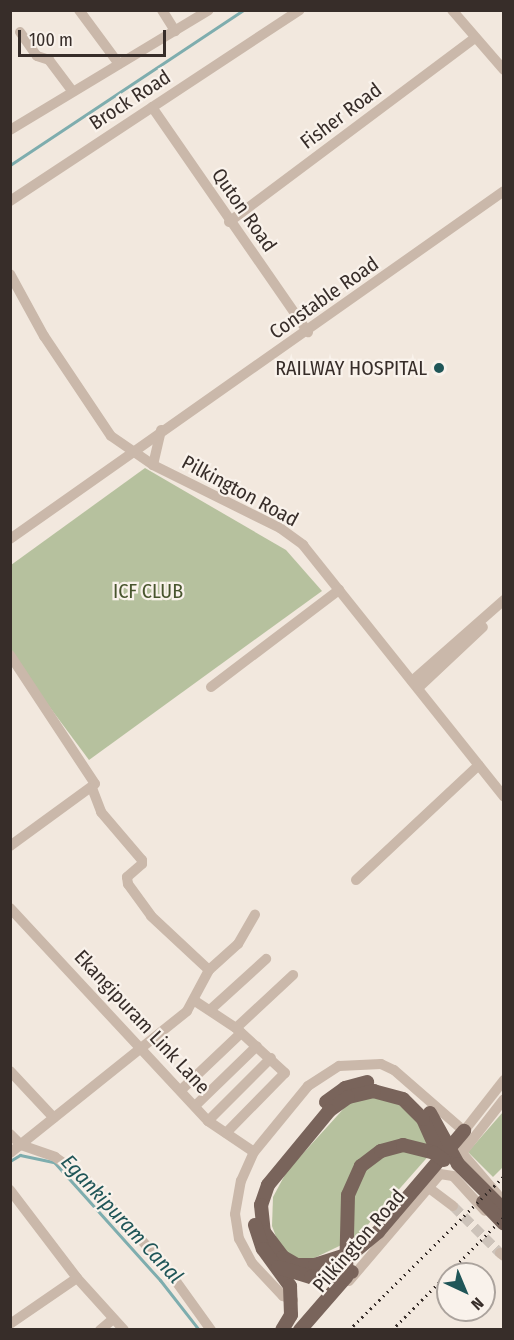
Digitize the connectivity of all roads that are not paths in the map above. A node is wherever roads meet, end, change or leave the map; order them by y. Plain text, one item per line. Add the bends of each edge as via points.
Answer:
1 (79, 10) edge
2 (162, 10) edge
3 (210, 10) edge
4 (300, 10) edge
5 (452, 10) edge
6 (175, 31) junction
7 (20, 32) dead end
8 (475, 38) junction
9 (119, 64) junction
10 (504, 70) edge
11 (72, 91) junction
12 (153, 107) junction
13 (10, 130) edge
14 (504, 191) edge
15 (10, 201) edge
16 (229, 222) junction
17 (10, 273) edge
18 (308, 332) junction
19 (161, 430) junction
20 (133, 453) junction
21 (153, 465) junction
22 (12, 536) edge
23 (339, 590) junction
24 (504, 600) edge
25 (504, 609) edge
26 (10, 655) edge
27 (415, 684) junction
28 (211, 687) dead end
29 (479, 765) junction
30 (92, 788) junction
31 (504, 797) edge
32 (10, 846) edge
33 (356, 880) dead end
34 (10, 908) edge
35 (255, 915) dead end
36 (266, 959) dead end
37 (209, 970) junction
38 (292, 975) dead end
39 (195, 1001) junction
40 (210, 1010) junction
41 (238, 1030) junction
42 (257, 1046) junction
43 (143, 1048) junction
44 (271, 1058) junction
45 (10, 1071) edge
46 (504, 1080) edge
47 (181, 1090) junction
48 (504, 1099) edge
49 (195, 1106) junction
50 (54, 1118) junction
51 (208, 1121) junction
52 (464, 1131) junction
53 (226, 1133) junction
54 (10, 1134) edge
55 (21, 1145) junction
56 (254, 1152) junction
57 (10, 1153) edge
58 (462, 1153) junction
59 (439, 1155) junction
60 (429, 1188) junction
61 (11, 1191) edge
62 (504, 1200) edge
63 (453, 1206) tunnel mouth
64 (504, 1210) edge
65 (504, 1224) edge
66 (504, 1230) edge
67 (279, 1263) junction
68 (357, 1271) junction
69 (77, 1278) junction
70 (293, 1300) junction
71 (113, 1319) junction
72 (10, 1324) edge
73 (297, 1327) edge
74 (100, 1329) edge
75 (124, 1329) edge
76 (211, 1329) edge

1 - 9 street
2 - 6 street
3 - 6 street
4 - 12 street, Brock Road
5 - 8 street
6 - 9 street
7 - 11 street via 37,56 49,60
8 - 10 street
8 - 16 street, Fisher Road
9 - 11 street
11 - 13 street
12 - 15 street, Brock Road
12 - 16 street, Quton Road
14 - 18 street, Constable Road
16 - 18 street, Quton Road
17 - 20 street, Pilkington Road via 44,336 91,408 111,436
18 - 19 street, Constable Road
19 - 20 street, Constable Road
19 - 21 street
20 - 21 street, Pilkington Road
20 - 22 street, Constable Road
21 - 23 street, Pilkington Road via 280,528 303,546
23 - 27 street, Pilkington Road
23 - 28 street
24 - 27 street
25 - 27 street
26 - 30 street via 94,778
27 - 29 street, Pilkington Road
29 - 31 street, Pilkington Road
29 - 33 street
30 - 32 street
30 - 37 street via 101,812 142,860 128,877 128,884 151,916
34 - 43 street, Ekangipuram Link Lane
35 - 37 street via 237,944
36 - 40 street
37 - 39 street
38 - 41 street
39 - 40 street
39 - 43 street
40 - 41 street
41 - 42 street
41 - 47 street
42 - 44 street
42 - 49 street
43 - 47 street, Ekangipuram Link Lane
43 - 50 street
44 - 51 street
44 - 53 street via 285,1073
45 - 50 street
46 - 52 street
47 - 49 street, Ekangipuram Link Lane
48 - 58 street
49 - 51 street, Ekangipuram Link Lane
50 - 55 street
51 - 53 street, Ekangipuram Link Lane
52 - 56 street via 394,1070 360,1062 320,1075
52 - 58 street
52 - 67 main road via 362,1247 315,1265
53 - 56 street, Ekangipuram Link Lane
54 - 55 street
55 - 57 street
55 - 76 street via 55,1157 85,1178 165,1266
56 - 70 street via 236,1198 236,1227 252,1263 283,1296
58 - 62 street
59 - 65 main road
59 - 67 main road via 423,1119 403,1099 367,1091 339,1102 277,1172 264,1193 264,1232
59 - 73 main road via 403,1145 381,1151 361,1166 348,1195 346,1277
60 - 63 street
60 - 66 street, Pilkington Road via 440,1174 453,1176
60 - 68 street, Pilkington Road
61 - 69 street
64 - 67 main road via 458,1164 422,1103 393,1085 366,1082 345,1088 325,1103 262,1180 255,1199 255,1228
67 - 68 main road via 311,1277
67 - 70 main road
68 - 73 street, Pilkington Road
69 - 71 street
69 - 72 street
70 - 73 main road
70 - 73 main road
71 - 74 street
71 - 75 street

